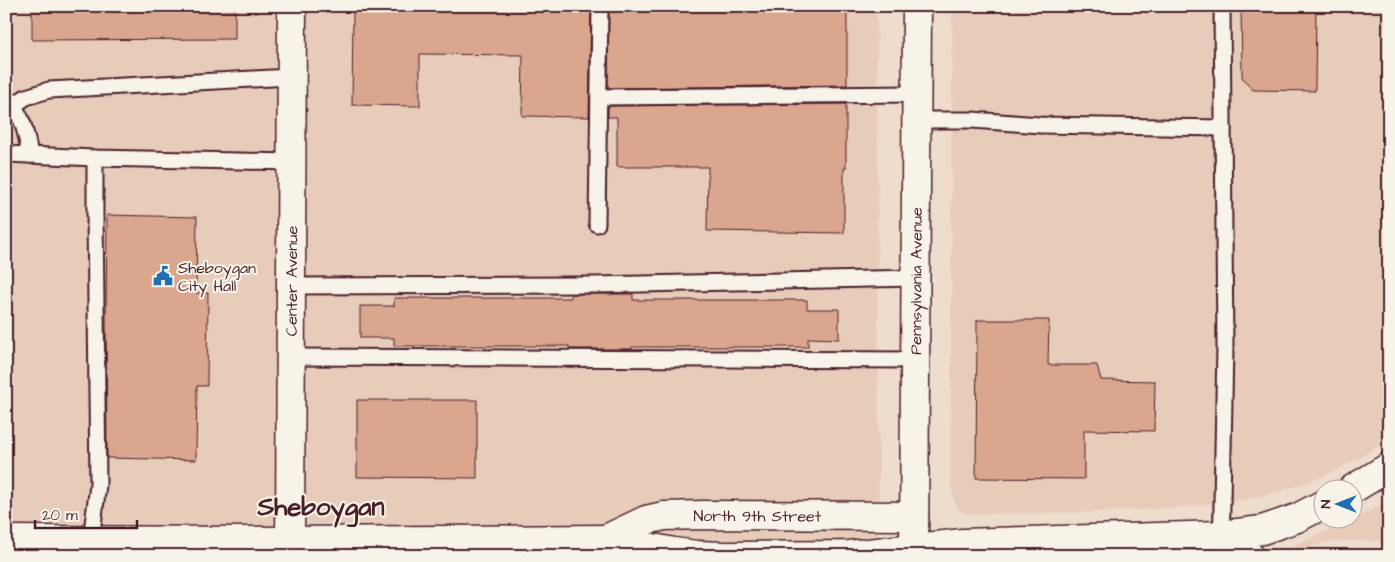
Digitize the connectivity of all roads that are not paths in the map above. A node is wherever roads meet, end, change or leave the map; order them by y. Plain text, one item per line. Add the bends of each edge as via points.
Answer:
1 (292, 6) edge
2 (600, 6) edge
3 (917, 6) edge
4 (1222, 6) edge
5 (291, 77) junction
6 (599, 97) junction
7 (10, 101) edge
8 (916, 107) junction
9 (1223, 128) junction
10 (6, 154) edge
11 (30, 155) junction
12 (95, 158) junction
13 (291, 162) junction
14 (597, 224) dead end
15 (916, 278) junction
16 (290, 286) junction
17 (290, 357) junction
18 (915, 360) junction
19 (1389, 467) edge
20 (1362, 483) edge
21 (1312, 510) edge
22 (914, 516) junction
23 (606, 539) junction
24 (6, 540) edge
25 (91, 540) junction
26 (1221, 545) edge
27 (290, 549) edge
28 (914, 552) edge
29 (689, 555) edge
30 (725, 556) edge
31 (730, 556) edge
32 (1250, 556) edge

1 - 5 street, Center Avenue
2 - 6 lane
3 - 8 street, Pennsylvania Avenue
4 - 9 lane
5 - 7 lane via 48,90
5 - 13 street, Center Avenue
6 - 8 lane
6 - 14 lane
7 - 11 lane via 24,124
8 - 9 lane via 972,120 1040,125
8 - 15 street, Pennsylvania Avenue
9 - 26 lane via 1225,347
10 - 11 lane
11 - 12 lane
12 - 13 lane
12 - 25 lane via 98,485
13 - 16 street, Center Avenue
15 - 16 lane via 594,285
15 - 18 street, Pennsylvania Avenue
16 - 17 street, Center Avenue
17 - 18 lane
17 - 27 street, Center Avenue
18 - 22 street, Pennsylvania Avenue
19 - 20 street
21 - 26 street
22 - 23 street, North 9th Street via 664,516 646,520
22 - 28 street, Pennsylvania Avenue
23 - 27 street, North 9th Street
23 - 29 street, North 9th Street
24 - 25 street, North 9th Street
25 - 27 street, North 9th Street
26 - 28 street via 963,542
26 - 32 street
28 - 31 street
29 - 30 street, North 9th Street

